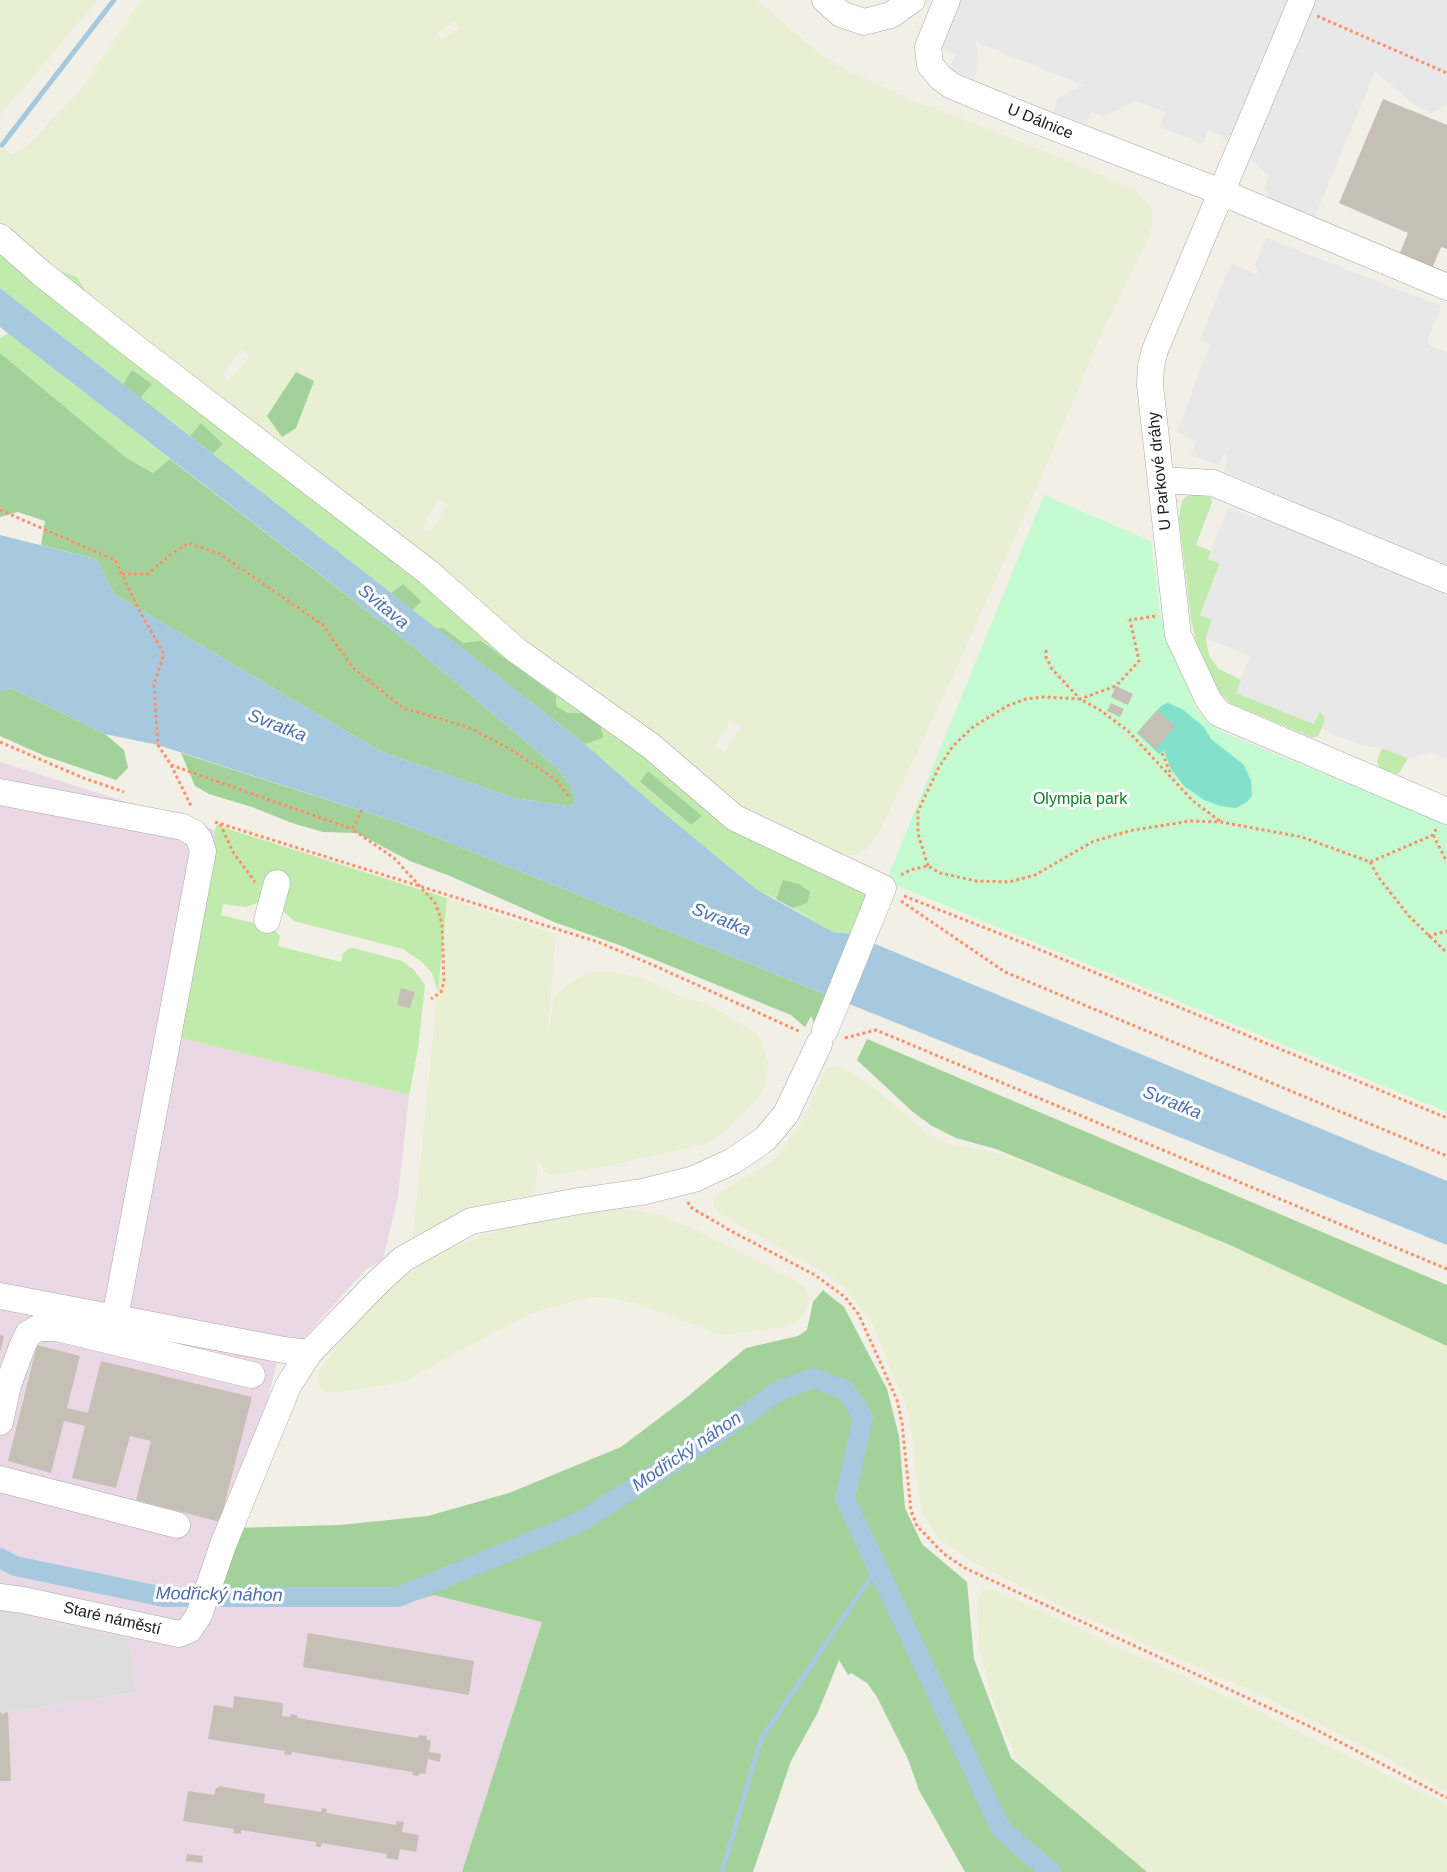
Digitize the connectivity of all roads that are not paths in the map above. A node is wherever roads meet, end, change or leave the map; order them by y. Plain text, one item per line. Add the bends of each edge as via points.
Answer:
1 (825, 0) edge
2 (912, 0) edge
3 (947, 0) edge
4 (1300, 4) edge
5 (1221, 192) junction
6 (0, 237) edge
7 (1447, 287) edge
8 (1161, 480) junction
9 (1447, 580) edge
10 (0, 792) edge
11 (1446, 810) edge
12 (0, 1296) edge
13 (115, 1318) junction
14 (309, 1353) junction
15 (252, 1375) dead end
16 (4, 1384) edge
17 (0, 1422) edge
18 (0, 1479) edge
19 (177, 1525) dead end
20 (0, 1597) edge

1 - 2 street via 841,14 864,22 891,15
3 - 5 street, U Dálnice via 928,48 930,65 940,78 1030,118
4 - 5 street, U Parkové dráhy
5 - 7 street, U Dálnice
5 - 8 street, U Parkové dráhy via 1151,366
6 - 14 street, Staré náměstí via 132,345 428,572 516,650 651,746 735,818 879,898 786,1114 752,1150 716,1170 642,1192 471,1221 403,1259
8 - 9 street via 1213,483
8 - 11 street, U Parkové dráhy via 1178,635 1218,713
10 - 13 street via 183,827 199,839 202,851
12 - 13 street
13 - 14 street
14 - 20 street, Staré náměstí via 288,1386 199,1615 189,1630 179,1634
15 - 16 street via 57,1328 38,1328 28,1334
16 - 17 street
18 - 19 street

